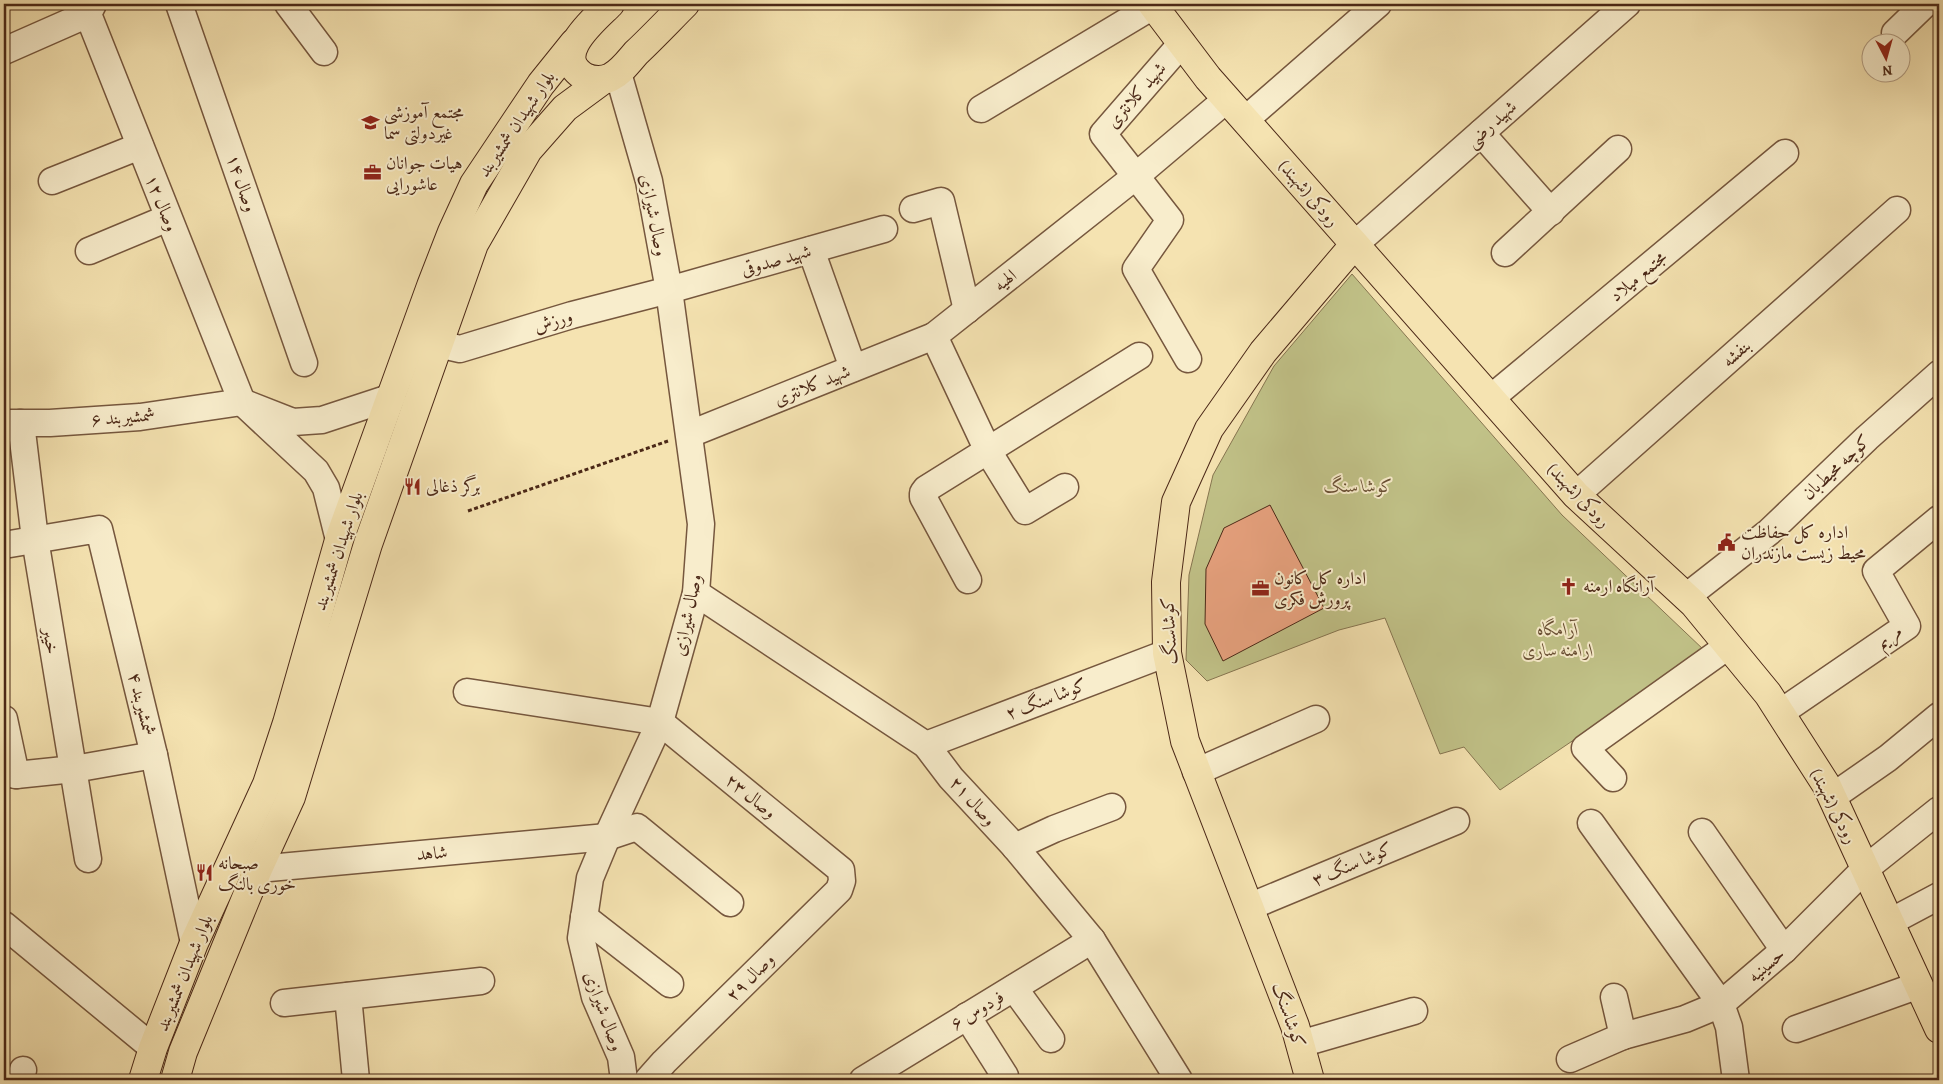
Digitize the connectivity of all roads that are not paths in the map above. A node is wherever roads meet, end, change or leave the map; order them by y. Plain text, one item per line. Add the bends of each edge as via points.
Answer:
1 (179, 4) edge
2 (288, 4) edge
3 (685, 4) edge
4 (1154, 4) edge
5 (1378, 4) edge
6 (1627, 4) edge
7 (1925, 4) edge
8 (604, 6) edge
9 (90, 9) edge
10 (1896, 32) edge
11 (574, 43) junction
12 (1182, 43) junction
13 (4, 51) edge
14 (324, 52) dead end
15 (610, 76) junction
16 (1227, 99) junction
17 (981, 109) dead end
18 (1245, 120) junction
19 (1480, 133) junction
20 (140, 146) junction
21 (1618, 150) dead end
22 (1785, 153) dead end
23 (1136, 176) junction
24 (52, 182) dead end
25 (913, 209) dead end
26 (1897, 210) dead end
27 (1551, 212) junction
28 (168, 218) junction
29 (884, 229) dead end
30 (1354, 246) junction
31 (811, 250) junction
32 (89, 251) dead end
33 (1505, 253) dead end
34 (669, 290) junction
35 (966, 310) junction
36 (934, 336) junction
37 (438, 344) junction
38 (1140, 356) dead end
39 (1188, 359) dead end
40 (304, 363) dead end
41 (853, 368) junction
42 (1939, 374) edge
43 (392, 397) junction
44 (1491, 398) junction
45 (242, 402) junction
46 (12, 423) edge
47 (690, 434) junction
48 (988, 451) junction
49 (1065, 487) dead end
50 (1576, 495) junction
51 (1939, 519) edge
52 (35, 539) junction
53 (339, 540) junction
54 (4, 545) edge
55 (968, 580) dead end
56 (696, 593) junction
57 (1686, 597) junction
58 (1728, 646) junction
59 (1167, 654) junction
60 (467, 692) dead end
61 (1780, 713) junction
62 (1939, 716) edge
63 (4, 719) edge
64 (1316, 719) dead end
65 (660, 722) junction
66 (926, 746) junction
67 (154, 756) junction
68 (74, 769) junction
69 (1196, 772) junction
70 (10, 774) edge
71 (1613, 778) dead end
72 (1832, 797) junction
73 (1112, 807) dead end
74 (1939, 810) edge
75 (1456, 821) dead end
76 (1591, 823) dead end
77 (1702, 832) dead end
78 (607, 836) junction
79 (1015, 847) junction
80 (88, 859) dead end
81 (258, 869) junction
82 (1865, 869) junction
83 (841, 870) joint
84 (1939, 896) edge
85 (730, 903) dead end
86 (1249, 908) junction
87 (584, 917) junction
88 (1890, 922) junction
89 (4, 924) edge
90 (1092, 940) junction
91 (194, 943) junction
92 (1784, 950) junction
93 (481, 981) dead end
94 (670, 984) dead end
95 (1919, 985) junction
96 (1014, 988) junction
97 (348, 996) junction
98 (1614, 997) dead end
99 (284, 1003) dead end
100 (1721, 1004) junction
101 (1414, 1012) dead end
102 (967, 1016) junction
103 (1939, 1028) edge
104 (1796, 1029) dead end
105 (1623, 1036) junction
106 (1051, 1039) dead end
107 (1300, 1044) junction
108 (153, 1048) junction
109 (1570, 1058) dead end
110 (663, 1074) edge
111 (1005, 1076) dead end
112 (179, 1077) edge
113 (867, 1079) edge
114 (144, 1080) edge
115 (356, 1080) edge
116 (624, 1080) edge
117 (1179, 1080) edge
118 (1310, 1080) edge
119 (1736, 1080) edge

1 - 40 street, وصال ۱۴
2 - 14 street
3 - 15 main road, بلوار شهیدان شمشیربند
4 - 12 main road, رودکی (شهبند)
4 - 17 street
5 - 18 street
6 - 19 street, شهید رضی
7 - 10 street
8 - 11 main road, بلوار شهیدان شمشیربند
9 - 13 street
9 - 20 street, وصال ۱۲
11 - 15 main road via 575,66 586,78
11 - 43 main road, بلوار شهیدان شمشیربند via 541,84 474,184 431,286
12 - 16 main road, رودکی (شهبند)
12 - 23 street, شهید کلانتری via 1103,134
15 - 34 street, وصال شیرازی via 649,181
15 - 37 main road, بلوار شهیدان شمشیربند via 565,108 528,150 474,244
16 - 18 main road, رودکی (شهبند)
16 - 23 street, الهیه
18 - 30 main road, رودکی (شهبند)
19 - 27 street
19 - 30 street, شهید رضی
20 - 24 street
20 - 28 street, وصال ۱۲
21 - 27 street
22 - 44 street, مجتمع میلاد
23 - 35 street, الهیه
23 - 39 street, شهید کلانتری via 1170,220 1136,269
25 - 35 street via 941,201
26 - 50 street, بنفشه
27 - 33 street
28 - 32 street
28 - 45 street, وصال ۱۲
29 - 31 street, شهید صدوقی
30 - 44 main road, رودکی (شهبند)
30 - 59 main road, کوشاسنگ via 1263,352 1209,429 1176,502 1166,582
31 - 34 street, شهید صدوقی
31 - 41 street
34 - 37 street, ورزش via 460,349
34 - 47 street, وصال شیرازی
35 - 36 street, الهیه
36 - 41 street, شهید کلانتری
36 - 48 street
37 - 81 main road, بلوار شهیدان شمشیربند via 368,544 291,797
38 - 48 street
41 - 47 street, شهید کلانتری
42 - 57 street, کوچه محیط‌بان via 1769,532
43 - 45 street, شمشیربند ۶ via 322,420 293,422
43 - 53 main road, بلوار شهیدان شمشیربند
44 - 50 main road, رودکی (شهبند)
45 - 46 street, شمشیربند ۶ via 140,417
45 - 53 street via 316,471 326,488
46 - 52 street, خیبر
47 - 56 street, وصال شیرازی via 701,524
48 - 49 street via 1024,511
48 - 55 street via 923,492
50 - 57 main road, رودکی (شهبند)
51 - 61 street, مریم via 1876,571 1907,626
52 - 54 street
52 - 67 street, شمشیربند ۴ via 100,529
52 - 68 street, خیبر
53 - 91 main road, بلوار شهیدان شمشیربند via 267,784
56 - 65 street, وصال شیرازی
56 - 66 street, وصال ۲۱
57 - 58 main road, رودکی (شهبند)
58 - 61 main road, رودکی (شهبند)
58 - 71 street via 1585,748
59 - 66 street, کوشا سنگ ۲
59 - 69 main road, کوشاسنگ via 1185,741
60 - 65 street
61 - 72 main road, رودکی (شهبند)
62 - 72 street via 1888,758
63 - 70 street
64 - 69 street
65 - 78 street, وصال شیرازی
65 - 83 street, وصال ۲۳
66 - 79 street, وصال ۲۱
67 - 68 street
67 - 91 street, شمشیربند ۴
68 - 70 street
68 - 80 street, خیبر
69 - 86 main road, کوشاسنگ
72 - 82 main road, رودکی (شهبند)
73 - 79 street
74 - 82 street, حسینیه
75 - 86 street, کوشا سنگ ۳
76 - 100 street
77 - 92 street
78 - 81 street, شاهد
78 - 85 street, شاهد via 637,827
78 - 87 street, وصال شیرازی via 590,878
79 - 90 street, وصال ۲۱
81 - 112 main road, بلوار شهیدان شمشیربند
82 - 88 main road, رودکی (شهبند)
82 - 92 street, حسینیه
83 - 110 street, وصال ۲۹ via 839,890
84 - 88 street
86 - 107 main road, کوشاسنگ
87 - 94 street
87 - 116 street, وصال شیرازی via 580,938 595,997 622,1056
88 - 95 main road, رودکی (شهبند)
89 - 108 street
90 - 96 street, فردوس ۶
90 - 117 street, وصال ۲۱
91 - 108 main road, بلوار شهیدان شمشیربند
92 - 100 street, حسینیه
93 - 97 street
95 - 103 main road, رودکی (شهبند)
95 - 104 street
96 - 102 street, فردوس ۶
96 - 106 street
97 - 99 street
97 - 115 street
98 - 105 street
100 - 105 street, حسینیه via 1685,1019
100 - 119 street via 1729,1027
101 - 107 street
102 - 111 street
102 - 113 street, فردوس ۶
105 - 109 street, حسینیه
107 - 118 main road, کوشاسنگ
108 - 114 main road, بلوار شهیدان شمشیربند

